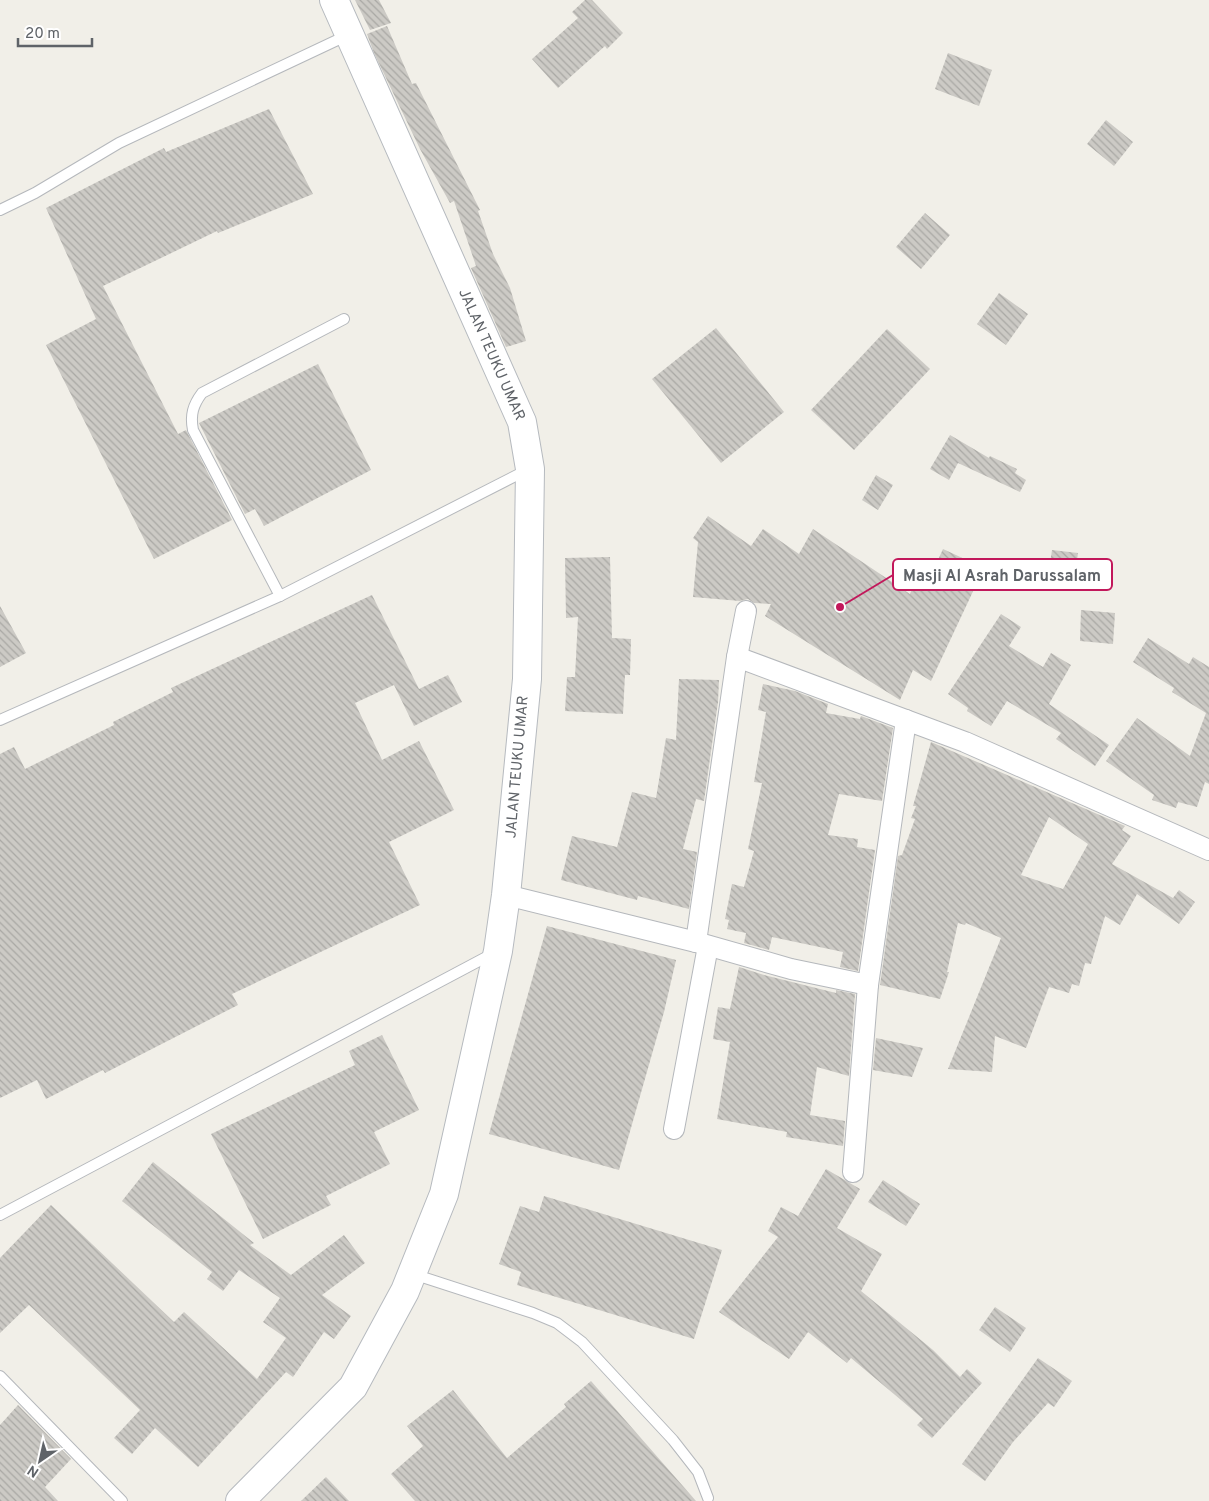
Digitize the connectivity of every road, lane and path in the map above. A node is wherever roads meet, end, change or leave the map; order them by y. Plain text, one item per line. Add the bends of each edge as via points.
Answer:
1 (334, 0) edge
2 (349, 34) junction
3 (0, 210) edge
4 (344, 318) dead end
5 (530, 469) junction
6 (280, 596) junction
7 (746, 611) dead end
8 (737, 657) junction
9 (0, 720) edge
10 (906, 720) junction
11 (1209, 850) edge
12 (506, 895) junction
13 (702, 944) junction
14 (498, 951) junction
15 (868, 985) junction
16 (674, 1129) dead end
17 (853, 1172) dead end
18 (0, 1215) edge
19 (412, 1274) junction
20 (0, 1376) edge
21 (708, 1498) dead end
22 (122, 1501) edge
23 (240, 1501) edge

1 - 2 main road, JALAN TEUKU UMAR
2 - 3 lane via 119,143
2 - 5 main road, JALAN TEUKU UMAR via 522,422
4 - 6 lane via 202,394 194,404 193,430
5 - 6 lane
5 - 12 main road, JALAN TEUKU UMAR via 527,678
6 - 9 lane
7 - 8 street
8 - 10 street
8 - 13 street
10 - 11 street via 965,742
10 - 15 street
12 - 13 street
12 - 14 main road, JALAN TEUKU UMAR
13 - 15 street via 791,969
13 - 16 street
14 - 18 lane
14 - 19 main road, JALAN TEUKU UMAR via 444,1194
15 - 17 street
19 - 21 lane via 557,1323 608,1368 673,1440 698,1472
19 - 23 main road, JALAN TEUKU UMAR via 353,1387
20 - 22 lane

